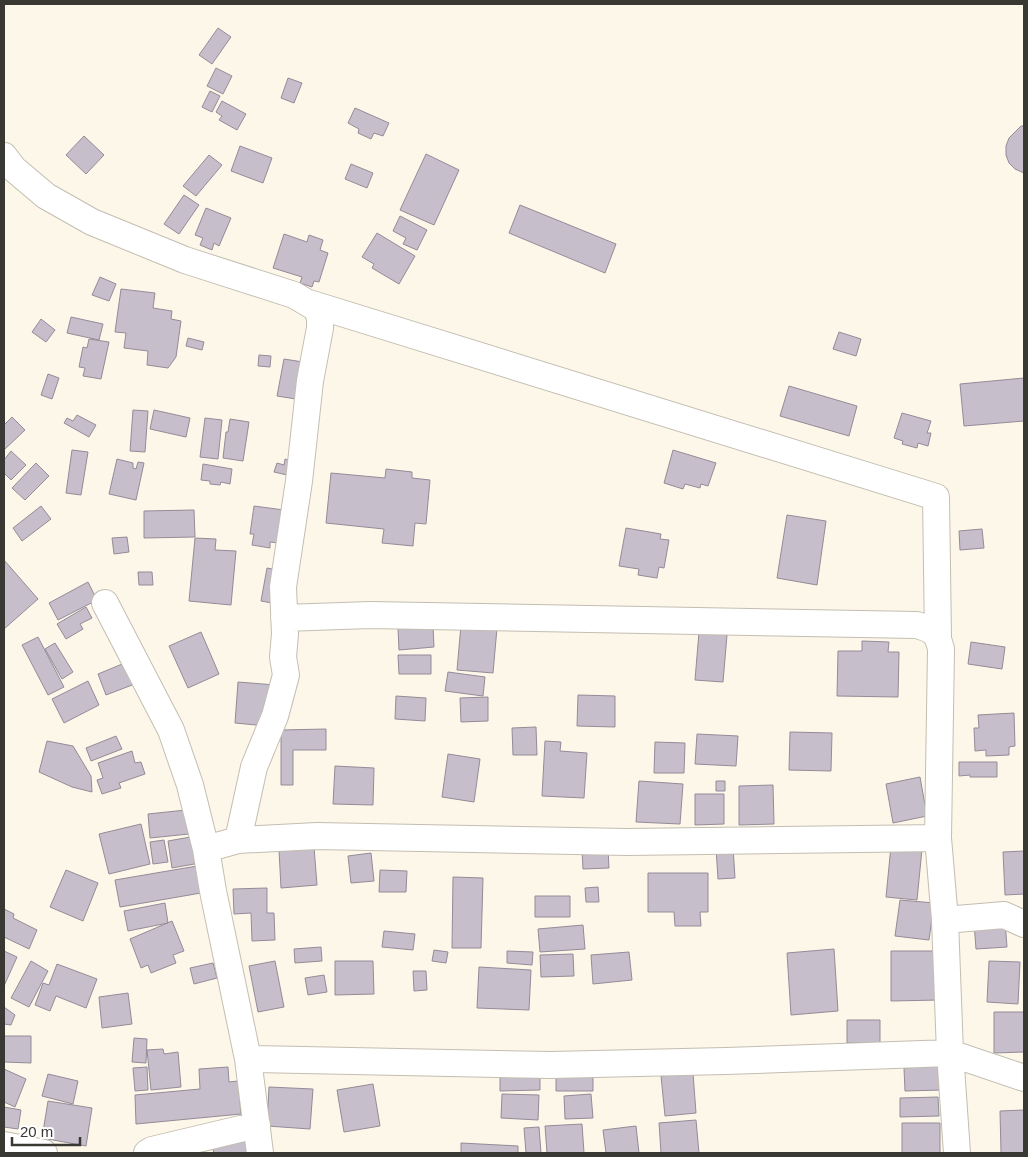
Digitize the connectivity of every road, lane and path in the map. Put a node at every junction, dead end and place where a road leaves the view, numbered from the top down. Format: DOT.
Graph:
graph roads {
  1 [pos="4,156"];
  2 [pos="309,303"];
  3 [pos="104,603"];
  4 [pos="284,618"];
  5 [pos="938,637"];
  6 [pos="938,838"];
  7 [pos="238,840"];
  8 [pos="206,849"];
  9 [pos="946,920"];
  10 [pos="1024,924"];
  11 [pos="950,1053"];
  12 [pos="248,1059"];
  13 [pos="1024,1078"];
  14 [pos="256,1125"];
  15 [pos="4,1146"];
  16 [pos="44,1153"];
  17 [pos="147,1153"];
  18 [pos="260,1153"];
  19 [pos="957,1153"];
  1 -- 2 [label="street"];
  2 -- 4 [label="street"];
  2 -- 5 [label="street"];
  3 -- 8 [label="street"];
  4 -- 5 [label="street"];
  4 -- 7 [label="street"];
  5 -- 6 [label="street"];
  6 -- 7 [label="street"];
  6 -- 9 [label="street"];
  7 -- 8 [label="street"];
  8 -- 12 [label="street"];
  9 -- 10 [label="street"];
  9 -- 11 [label="street"];
  11 -- 12 [label="street"];
  11 -- 13 [label="street"];
  11 -- 19 [label="street"];
  12 -- 14 [label="street"];
  14 -- 17 [label="street"];
  14 -- 18 [label="street"];
  15 -- 16 [label="street"];
}
